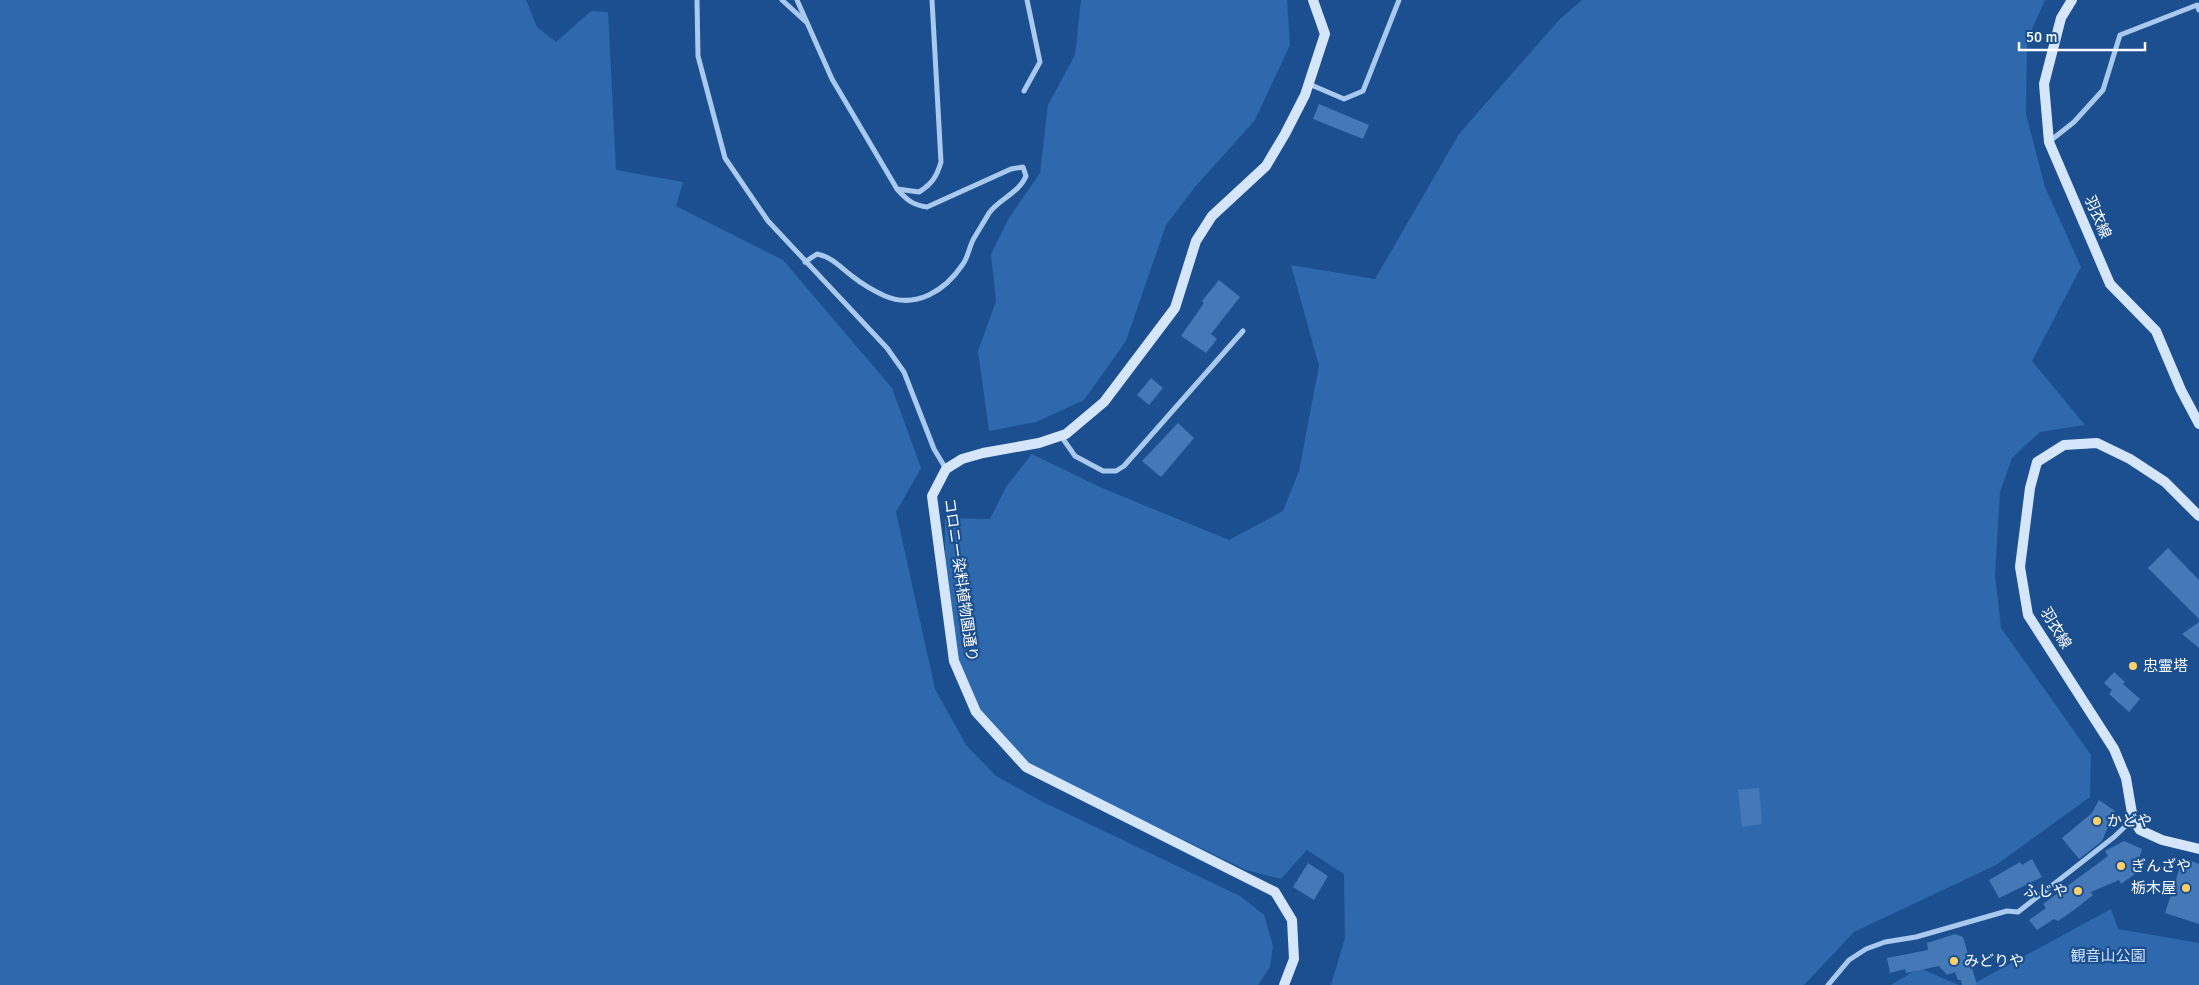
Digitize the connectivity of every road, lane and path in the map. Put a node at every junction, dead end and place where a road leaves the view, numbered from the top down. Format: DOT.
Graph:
graph roads {
  1 [pos="697,0"];
  2 [pos="782,0"];
  3 [pos="797,0"];
  4 [pos="932,0"];
  5 [pos="1027,0"];
  6 [pos="1313,0"];
  7 [pos="1399,0"];
  8 [pos="2072,0"];
  9 [pos="2199,10"];
  10 [pos="808,24"];
  11 [pos="1308,84"];
  12 [pos="1024,91"];
  13 [pos="2049,142"];
  14 [pos="897,189"];
  15 [pos="805,262"];
  16 [pos="1243,331"];
  17 [pos="2199,424"];
  18 [pos="1061,436"];
  19 [pos="946,469"];
  20 [pos="2199,516"];
  21 [pos="2133,819"];
  22 [pos="2199,849"];
  23 [pos="1284,985"];
  24 [pos="1828,985"];
  1 -- 15 [label="street"];
  2 -- 10 [label="street"];
  3 -- 10 [label="street"];
  4 -- 14 [label="street"];
  5 -- 12 [label="street"];
  6 -- 11 [label="street"];
  7 -- 11 [label="street"];
  8 -- 13 [label="street, 羽衣線"];
  9 -- 13 [label="street"];
  10 -- 14 [label="street"];
  11 -- 18 [label="street"];
  13 -- 17 [label="street, 羽衣線"];
  14 -- 15 [label="street"];
  15 -- 19 [label="street"];
  16 -- 18 [label="street"];
  18 -- 19 [label="street"];
  19 -- 23 [label="street, コロニー染料植物園通り"];
  20 -- 21 [label="street, 羽衣線"];
  21 -- 22 [label="street"];
  21 -- 24 [label="street"];
}
